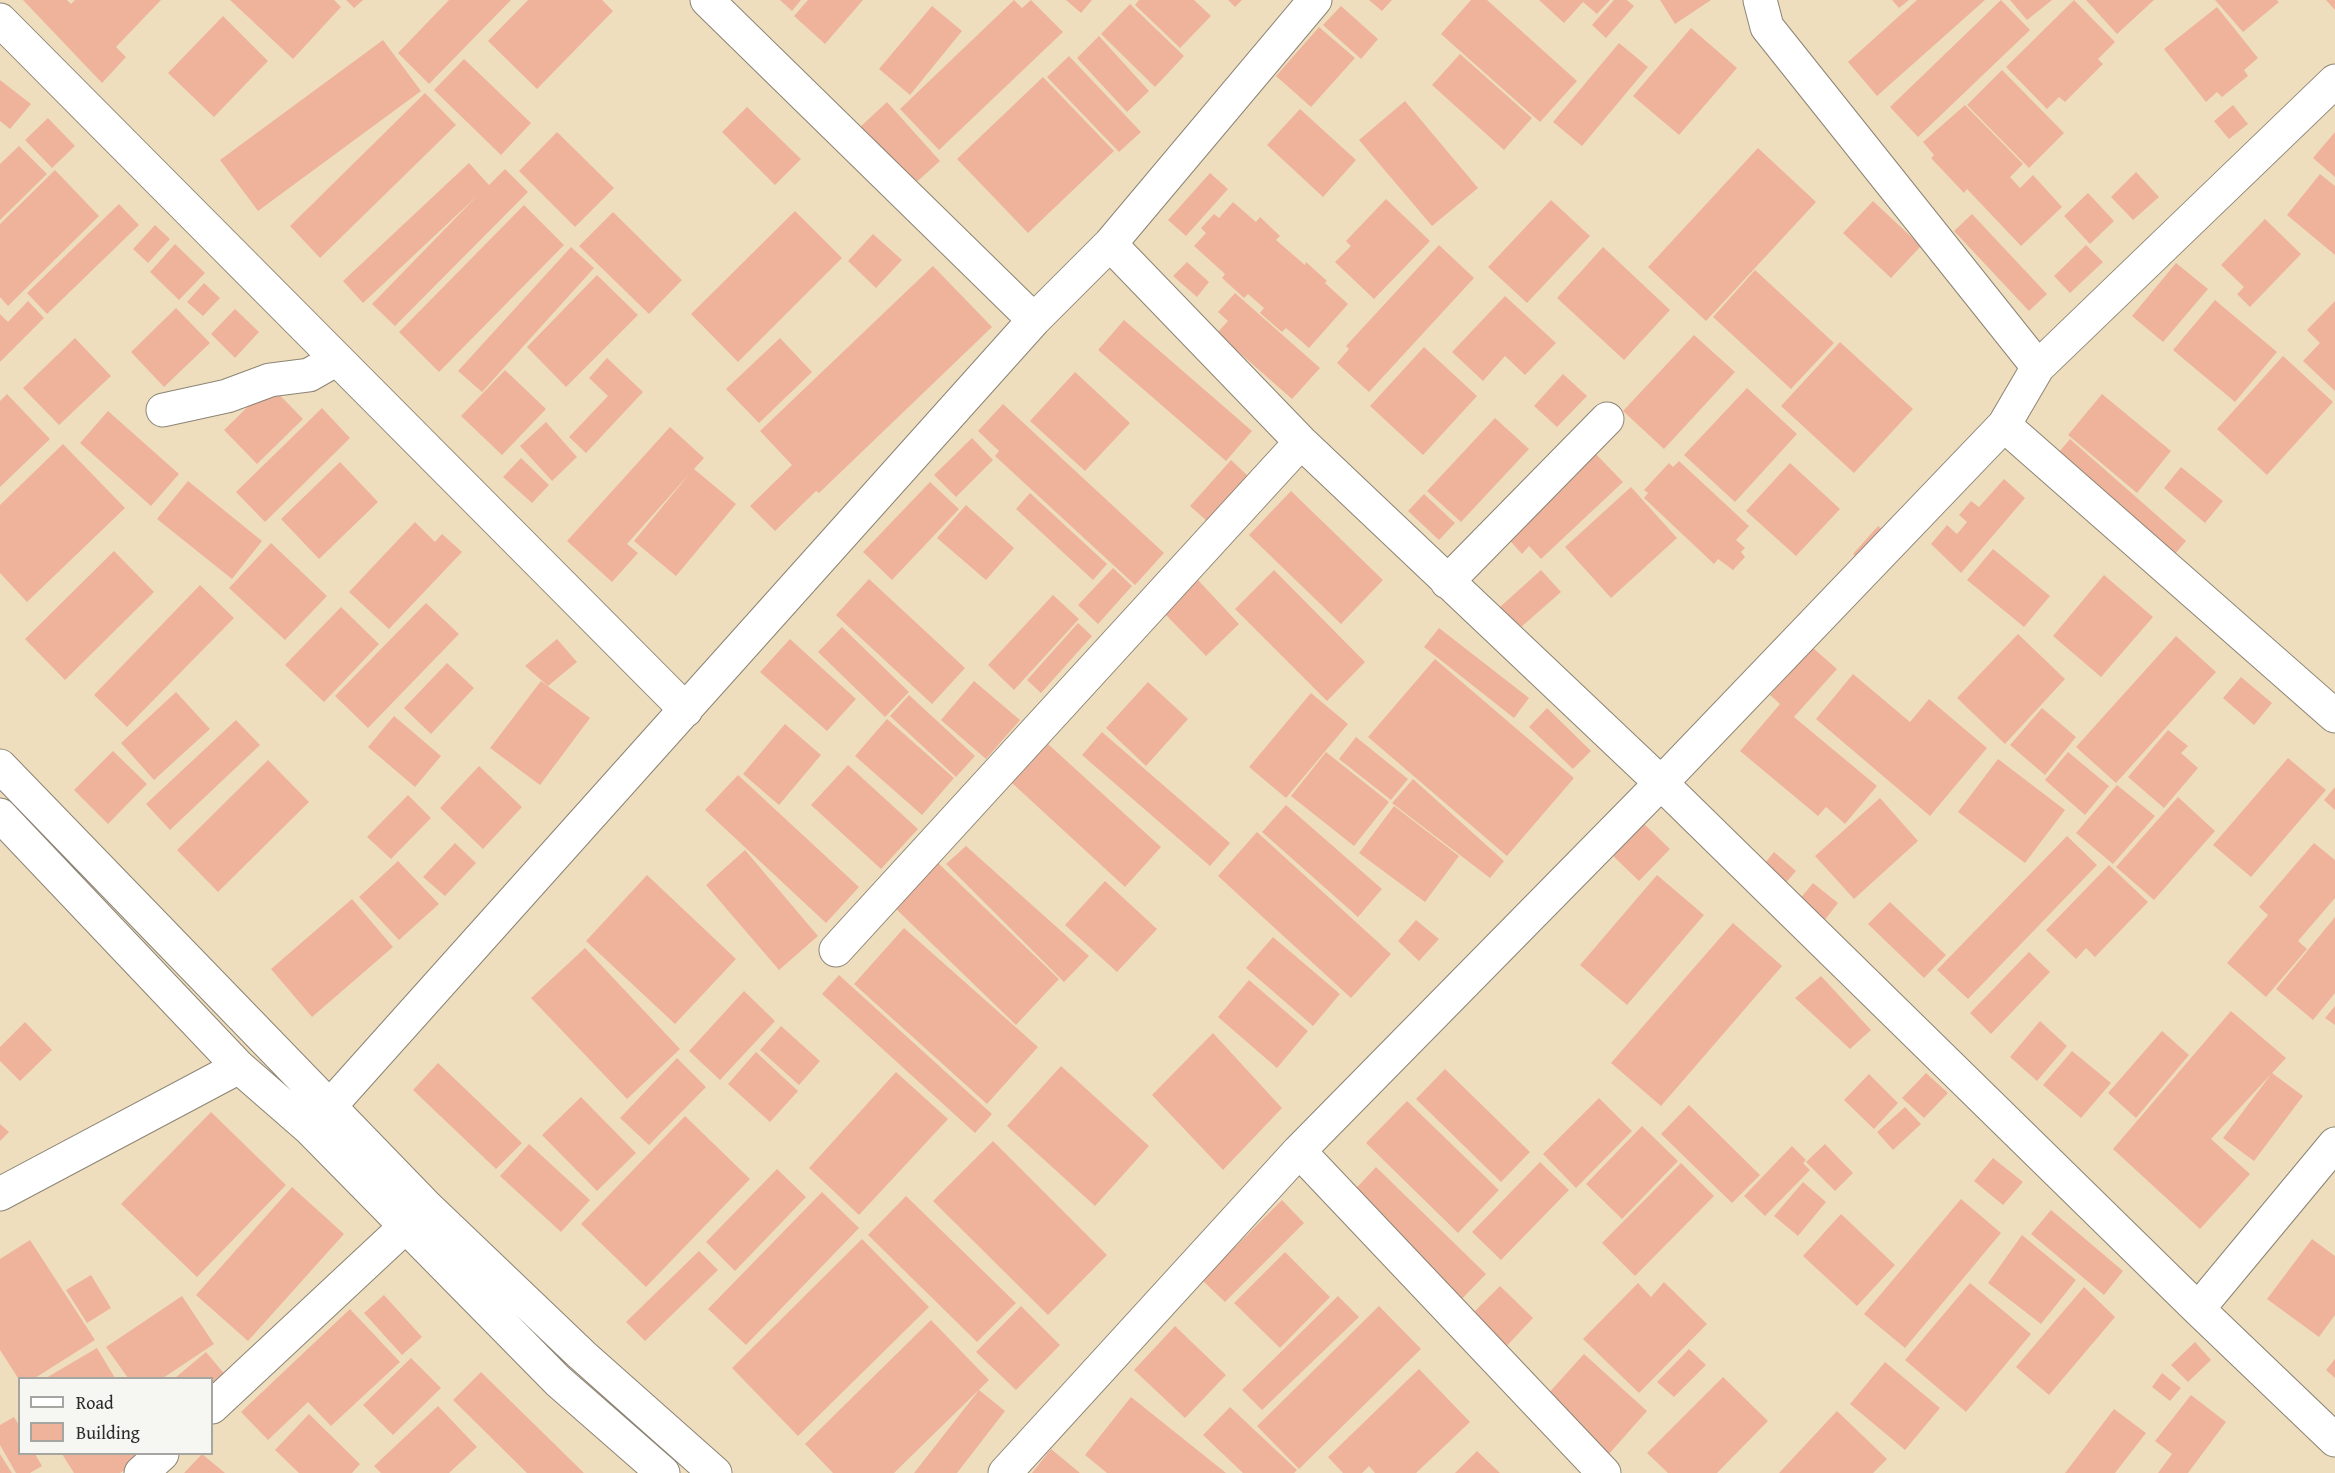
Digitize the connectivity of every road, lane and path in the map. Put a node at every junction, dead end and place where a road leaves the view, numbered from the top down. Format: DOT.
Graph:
graph roads {
  1 [pos="706,0"];
  2 [pos="1314,0"];
  3 [pos="1760,0"];
  4 [pos="0,20"];
  5 [pos="2335,81"];
  6 [pos="1110,244"];
  7 [pos="1034,320"];
  8 [pos="337,359"];
  9 [pos="2038,367"];
  10 [pos="163,410"];
  11 [pos="1607,419"];
  12 [pos="2004,425"];
  13 [pos="1301,442"];
  14 [pos="1447,582"];
  15 [pos="686,710"];
  16 [pos="2335,716"];
  17 [pos="0,766"];
  18 [pos="1661,783"];
  19 [pos="0,815"];
  20 [pos="836,950"];
  21 [pos="239,1066"];
  22 [pos="330,1106"];
  23 [pos="2335,1144"];
  24 [pos="1299,1151"];
  25 [pos="0,1194"];
  26 [pos="406,1226"];
  27 [pos="2198,1309"];
  28 [pos="213,1406"];
  29 [pos="2335,1440"];
  30 [pos="161,1455"];
  31 [pos="141,1473"];
  32 [pos="663,1473"];
  33 [pos="716,1473"];
  34 [pos="1005,1473"];
  35 [pos="1604,1473"];
  1 -- 7 [label="street"];
  2 -- 6 [label="street"];
  3 -- 9 [label="street"];
  4 -- 8 [label="street"];
  5 -- 9 [label="street"];
  6 -- 7 [label="street"];
  6 -- 13 [label="street"];
  7 -- 15 [label="street"];
  8 -- 10 [label="street"];
  8 -- 15 [label="street"];
  9 -- 12 [label="street"];
  11 -- 14 [label="street"];
  12 -- 16 [label="street"];
  12 -- 18 [label="street"];
  13 -- 14 [label="street"];
  13 -- 20 [label="street"];
  14 -- 18 [label="street"];
  15 -- 22 [label="street"];
  17 -- 22 [label="street"];
  18 -- 24 [label="street"];
  18 -- 27 [label="street"];
  19 -- 21 [label="street"];
  21 -- 25 [label="street"];
  21 -- 26 [label="street"];
  22 -- 33 [label="street"];
  23 -- 27 [label="street"];
  24 -- 34 [label="street"];
  24 -- 35 [label="street"];
  26 -- 28 [label="street"];
  26 -- 32 [label="street"];
  27 -- 29 [label="street"];
  30 -- 31 [label="street"];
}
